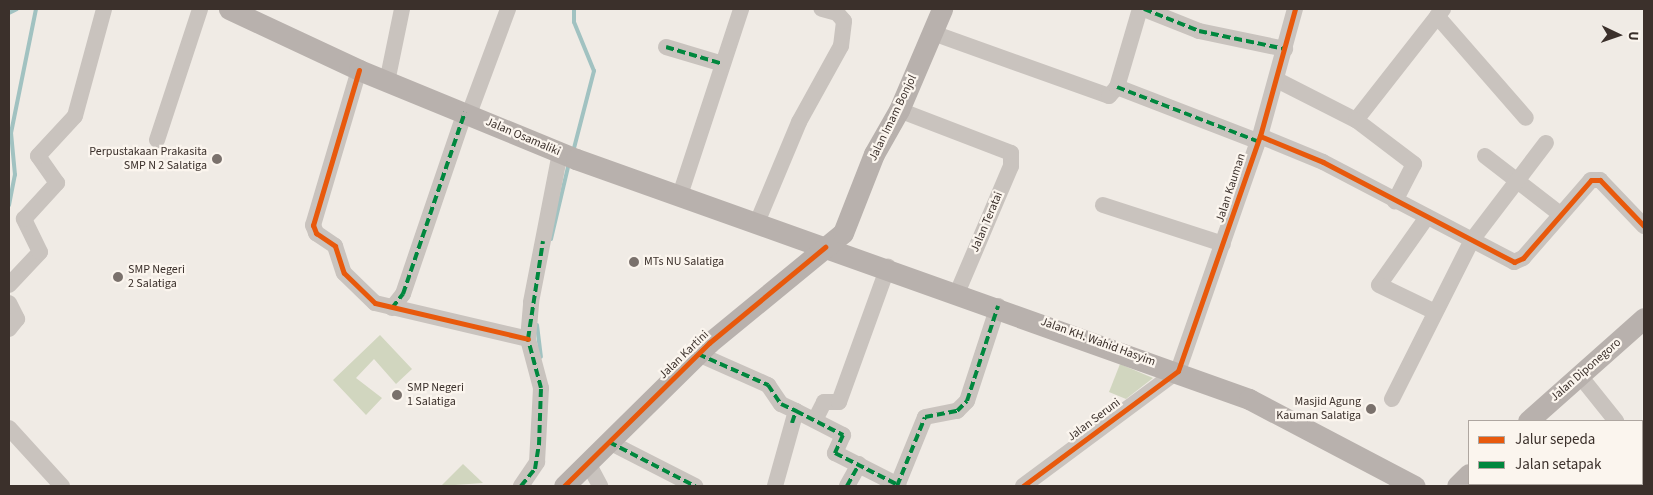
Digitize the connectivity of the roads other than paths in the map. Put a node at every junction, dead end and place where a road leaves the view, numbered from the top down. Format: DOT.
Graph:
graph roads {
  1 [pos="104,9"];
  2 [pos="200,9"];
  3 [pos="228,9"];
  4 [pos="402,9"];
  5 [pos="508,9"];
  6 [pos="741,9"];
  7 [pos="822,9"];
  8 [pos="942,9"];
  9 [pos="1140,9"];
  10 [pos="1144,9"];
  11 [pos="1295,9"];
  12 [pos="1440,12"];
  13 [pos="933,32"];
  14 [pos="666,47"];
  15 [pos="1285,49"];
  16 [pos="723,64"];
  17 [pos="359,70"];
  18 [pos="1277,80"];
  19 [pos="387,82"];
  20 [pos="1117,88"];
  21 [pos="898,110"];
  22 [pos="467,113"];
  23 [pos="1526,118"];
  24 [pos="1356,120"];
  25 [pos="1258,138"];
  26 [pos="157,140"];
  27 [pos="1546,143"];
  28 [pos="567,155"];
  29 [pos="1485,156"];
  30 [pos="1517,182"];
  31 [pos="679,198"];
  32 [pos="1396,201"];
  33 [pos="1103,205"];
  34 [pos="1560,214"];
  35 [pos="1427,217"];
  36 [pos="756,225"];
  37 [pos="1644,226"];
  38 [pos="1472,240"];
  39 [pos="1223,244"];
  40 [pos="825,247"];
  41 [pos="888,267"];
  42 [pos="9,285"];
  43 [pos="958,291"];
  44 [pos="9,303"];
  45 [pos="998,306"];
  46 [pos="392,308"];
  47 [pos="1433,311"];
  48 [pos="1644,318"];
  49 [pos="9,330"];
  50 [pos="528,339"];
  51 [pos="698,354"];
  52 [pos="1178,371"];
  53 [pos="1580,376"];
  54 [pos="1392,399"];
  55 [pos="796,411"];
  56 [pos="815,420"];
  57 [pos="1529,420"];
  58 [pos="1615,420"];
  59 [pos="9,428"];
  60 [pos="609,442"];
  61 [pos="588,463"];
  62 [pos="859,464"];
  63 [pos="1468,475"];
  64 [pos="62,486"];
  65 [pos="521,486"];
  66 [pos="564,486"];
  67 [pos="600,486"];
  68 [pos="695,486"];
  69 [pos="775,486"];
  70 [pos="847,486"];
  71 [pos="897,486"];
  72 [pos="1023,486"];
  73 [pos="1415,486"];
  74 [pos="1457,486"];
  1 -- 42 [label="street"];
  2 -- 26 [label="street"];
  3 -- 17 [label="main road, Jalan Osamaliki"];
  4 -- 19 [label="street"];
  5 -- 22 [label="street"];
  6 -- 16 [label="street"];
  7 -- 36 [label="street"];
  8 -- 13 [label="main road, Jalan Imam Bonjol"];
  9 -- 20 [label="street"];
  10 -- 15 [label="street"];
  11 -- 15 [label="street, Jalan Kauman"];
  12 -- 23 [label="street"];
  12 -- 24 [label="street"];
  13 -- 20 [label="street"];
  13 -- 21 [label="main road, Jalan Imam Bonjol"];
  14 -- 16 [label="street"];
  15 -- 18 [label="street, Jalan Kauman"];
  16 -- 31 [label="street"];
  17 -- 19 [label="main road, Jalan Osamaliki"];
  17 -- 46 [label="street"];
  18 -- 24 [label="street"];
  18 -- 25 [label="street, Jalan Kauman"];
  19 -- 22 [label="main road, Jalan Osamaliki"];
  20 -- 25 [label="street"];
  21 -- 40 [label="main road, Jalan Imam Bonjol"];
  21 -- 43 [label="street, Jalan Teratai"];
  22 -- 28 [label="main road, Jalan Osamaliki"];
  22 -- 46 [label="street"];
  24 -- 32 [label="street"];
  25 -- 32 [label="street"];
  25 -- 39 [label="street, Jalan Kauman"];
  27 -- 30 [label="street"];
  28 -- 31 [label="main road, Jalan Osamaliki"];
  28 -- 50 [label="street"];
  29 -- 30 [label="street"];
  30 -- 34 [label="street"];
  30 -- 38 [label="street"];
  31 -- 36 [label="main road, Jalan Osamaliki"];
  32 -- 35 [label="street"];
  33 -- 39 [label="street"];
  34 -- 37 [label="street"];
  34 -- 38 [label="street"];
  35 -- 38 [label="street"];
  35 -- 47 [label="street"];
  36 -- 40 [label="main road, Jalan Osamaliki"];
  38 -- 47 [label="street"];
  39 -- 52 [label="street, Jalan Kauman"];
  40 -- 41 [label="main road, Jalan KH. Wahid Hasyim"];
  40 -- 51 [label="main road, Jalan Kartini"];
  41 -- 43 [label="main road, Jalan KH. Wahid Hasyim"];
  41 -- 56 [label="street"];
  43 -- 45 [label="main road, Jalan KH. Wahid Hasyim"];
  44 -- 49 [label="street"];
  45 -- 52 [label="main road, Jalan KH. Wahid Hasyim"];
  45 -- 71 [label="street"];
  46 -- 50 [label="street"];
  47 -- 54 [label="street"];
  48 -- 53 [label="main road, Jalan Diponegoro"];
  50 -- 65 [label="street"];
  51 -- 55 [label="street"];
  51 -- 60 [label="main road, Jalan Kartini"];
  52 -- 72 [label="street, Jalan Seruni"];
  52 -- 73 [label="main road, Jalan KH. Wahid Hasyim"];
  53 -- 57 [label="main road, Jalan Diponegoro"];
  53 -- 58 [label="street"];
  55 -- 56 [label="street"];
  55 -- 69 [label="street"];
  56 -- 62 [label="street"];
  59 -- 64 [label="street"];
  60 -- 61 [label="main road, Jalan Kartini"];
  60 -- 68 [label="street"];
  61 -- 66 [label="main road, Jalan Kartini"];
  61 -- 67 [label="street"];
  62 -- 70 [label="street"];
  62 -- 71 [label="street"];
  63 -- 74 [label="main road"];
}
